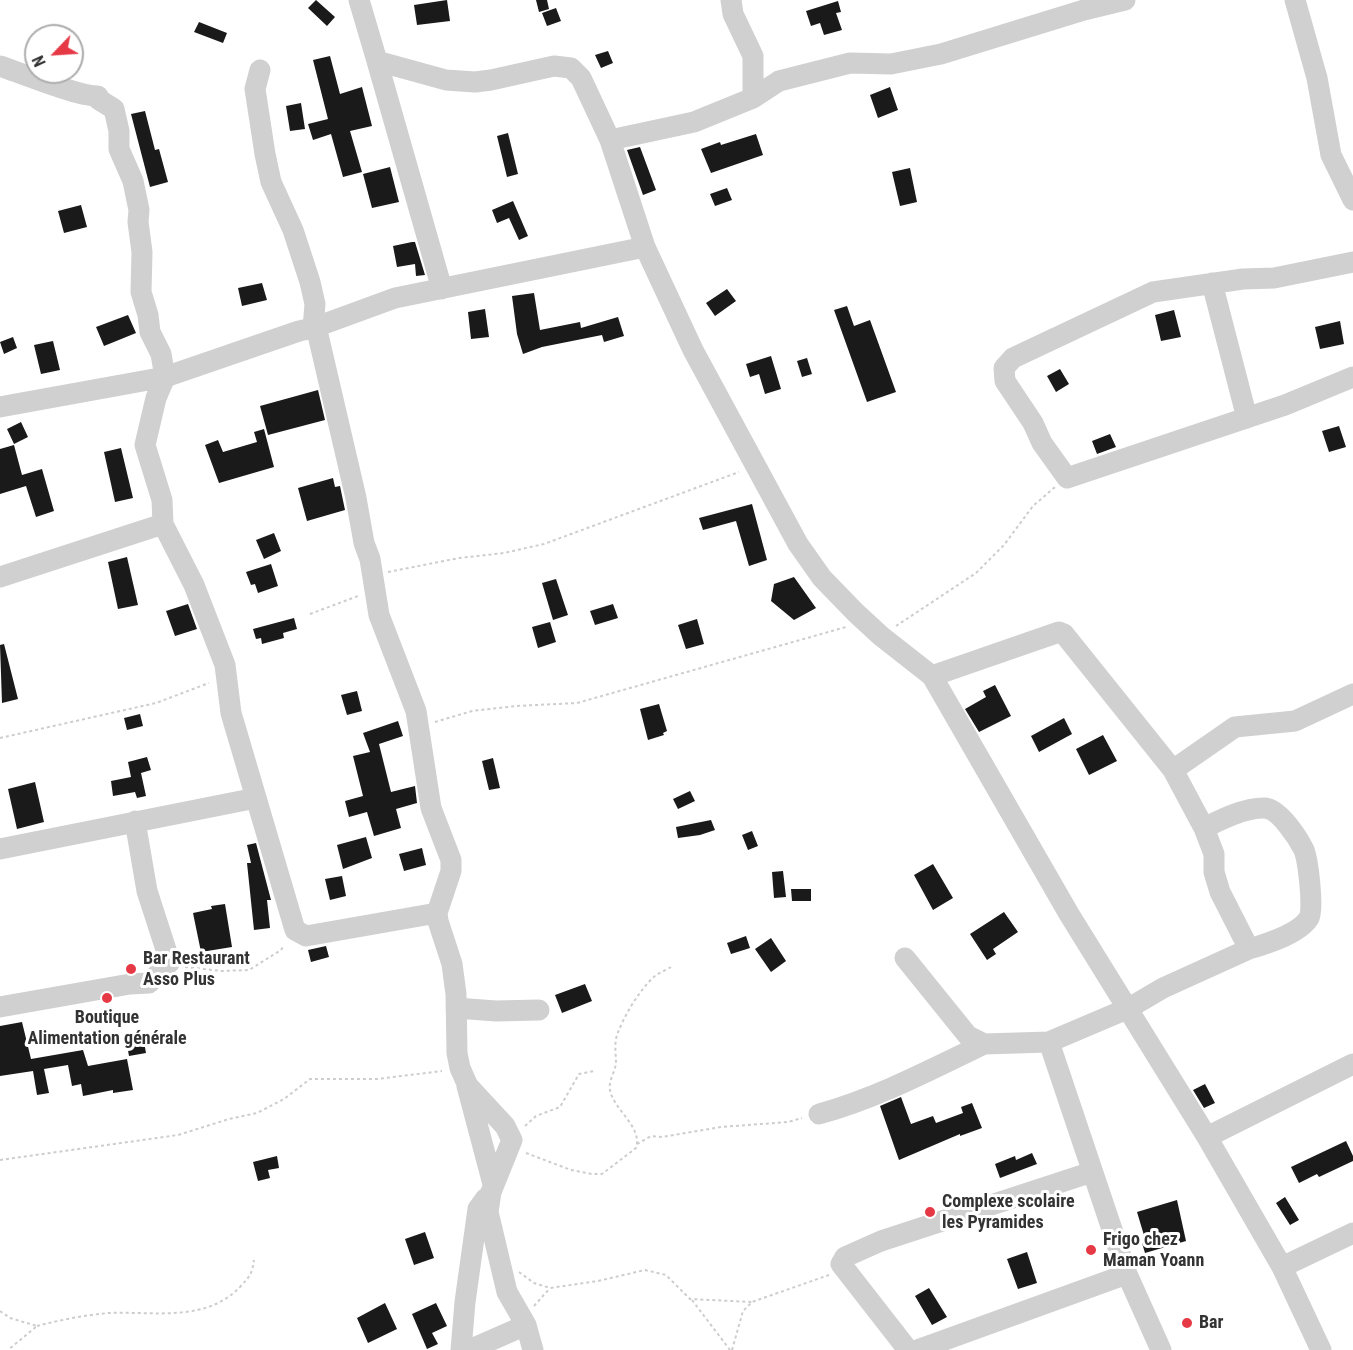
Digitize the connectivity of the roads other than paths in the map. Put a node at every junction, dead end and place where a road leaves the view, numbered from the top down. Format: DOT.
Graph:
graph roads {
  1 [pos="359,0"];
  2 [pos="732,0"];
  3 [pos="1125,0"];
  4 [pos="1295,0"];
  5 [pos="377,61"];
  6 [pos="0,66"];
  7 [pos="260,70"];
  8 [pos="753,98"];
  9 [pos="610,140"];
  10 [pos="1353,200"];
  11 [pos="645,247"];
  12 [pos="1353,262"];
  13 [pos="1212,283"];
  14 [pos="442,289"];
  15 [pos="313,328"];
  16 [pos="165,376"];
  17 [pos="1353,377"];
  18 [pos="0,407"];
  19 [pos="1247,418"];
  20 [pos="163,524"];
  21 [pos="0,577"];
  22 [pos="932,676"];
  23 [pos="1353,694"];
  24 [pos="1173,770"];
  25 [pos="256,798"];
  26 [pos="135,821"];
  27 [pos="1204,828"];
  28 [pos="0,849"];
  29 [pos="437,913"];
  30 [pos="1249,949"];
  31 [pos="905,958"];
  32 [pos="0,1007"];
  33 [pos="456,1008"];
  34 [pos="1129,1008"];
  35 [pos="539,1010"];
  36 [pos="1049,1042"];
  37 [pos="984,1044"];
  38 [pos="1353,1064"];
  39 [pos="462,1072"];
  40 [pos="819,1114"];
  41 [pos="1207,1137"];
  42 [pos="1092,1172"];
  43 [pos="492,1188"];
  44 [pos="1353,1233"];
  45 [pos="1282,1267"];
  46 [pos="1127,1275"];
  47 [pos="526,1325"];
  48 [pos="461,1350"];
  49 [pos="469,1350"];
  50 [pos="533,1350"];
  51 [pos="908,1350"];
  52 [pos="917,1350"];
  53 [pos="1161,1350"];
  54 [pos="1321,1350"];
  1 -- 5 [label="street"];
  2 -- 8 [label="street"];
  3 -- 8 [label="street"];
  4 -- 10 [label="street"];
  5 -- 9 [label="street"];
  5 -- 14 [label="street"];
  6 -- 16 [label="street"];
  7 -- 15 [label="street"];
  8 -- 9 [label="street"];
  9 -- 11 [label="street"];
  11 -- 14 [label="street"];
  11 -- 22 [label="street"];
  12 -- 13 [label="street"];
  13 -- 19 [label="street"];
  13 -- 19 [label="street"];
  14 -- 15 [label="street"];
  15 -- 16 [label="street"];
  15 -- 29 [label="street"];
  16 -- 18 [label="street"];
  16 -- 20 [label="street"];
  17 -- 19 [label="street"];
  20 -- 21 [label="street"];
  20 -- 25 [label="street"];
  22 -- 24 [label="street"];
  22 -- 34 [label="street"];
  23 -- 24 [label="street"];
  24 -- 27 [label="street"];
  25 -- 26 [label="street"];
  25 -- 29 [label="street"];
  26 -- 28 [label="street"];
  26 -- 32 [label="street"];
  27 -- 30 [label="street"];
  27 -- 30 [label="street"];
  29 -- 33 [label="street"];
  30 -- 34 [label="street"];
  31 -- 37 [label="street"];
  33 -- 35 [label="street"];
  33 -- 39 [label="street"];
  34 -- 36 [label="street"];
  34 -- 41 [label="street"];
  36 -- 37 [label="street"];
  36 -- 42 [label="street"];
  37 -- 40 [label="street"];
  38 -- 41 [label="street"];
  39 -- 43 [label="street"];
  39 -- 43 [label="street"];
  41 -- 45 [label="street"];
  42 -- 46 [label="street"];
  42 -- 51 [label="street"];
  43 -- 47 [label="street"];
  43 -- 48 [label="street"];
  44 -- 45 [label="street"];
  45 -- 54 [label="street"];
  46 -- 52 [label="street"];
  46 -- 53 [label="street"];
  47 -- 49 [label="street"];
  47 -- 50 [label="street"];
}
